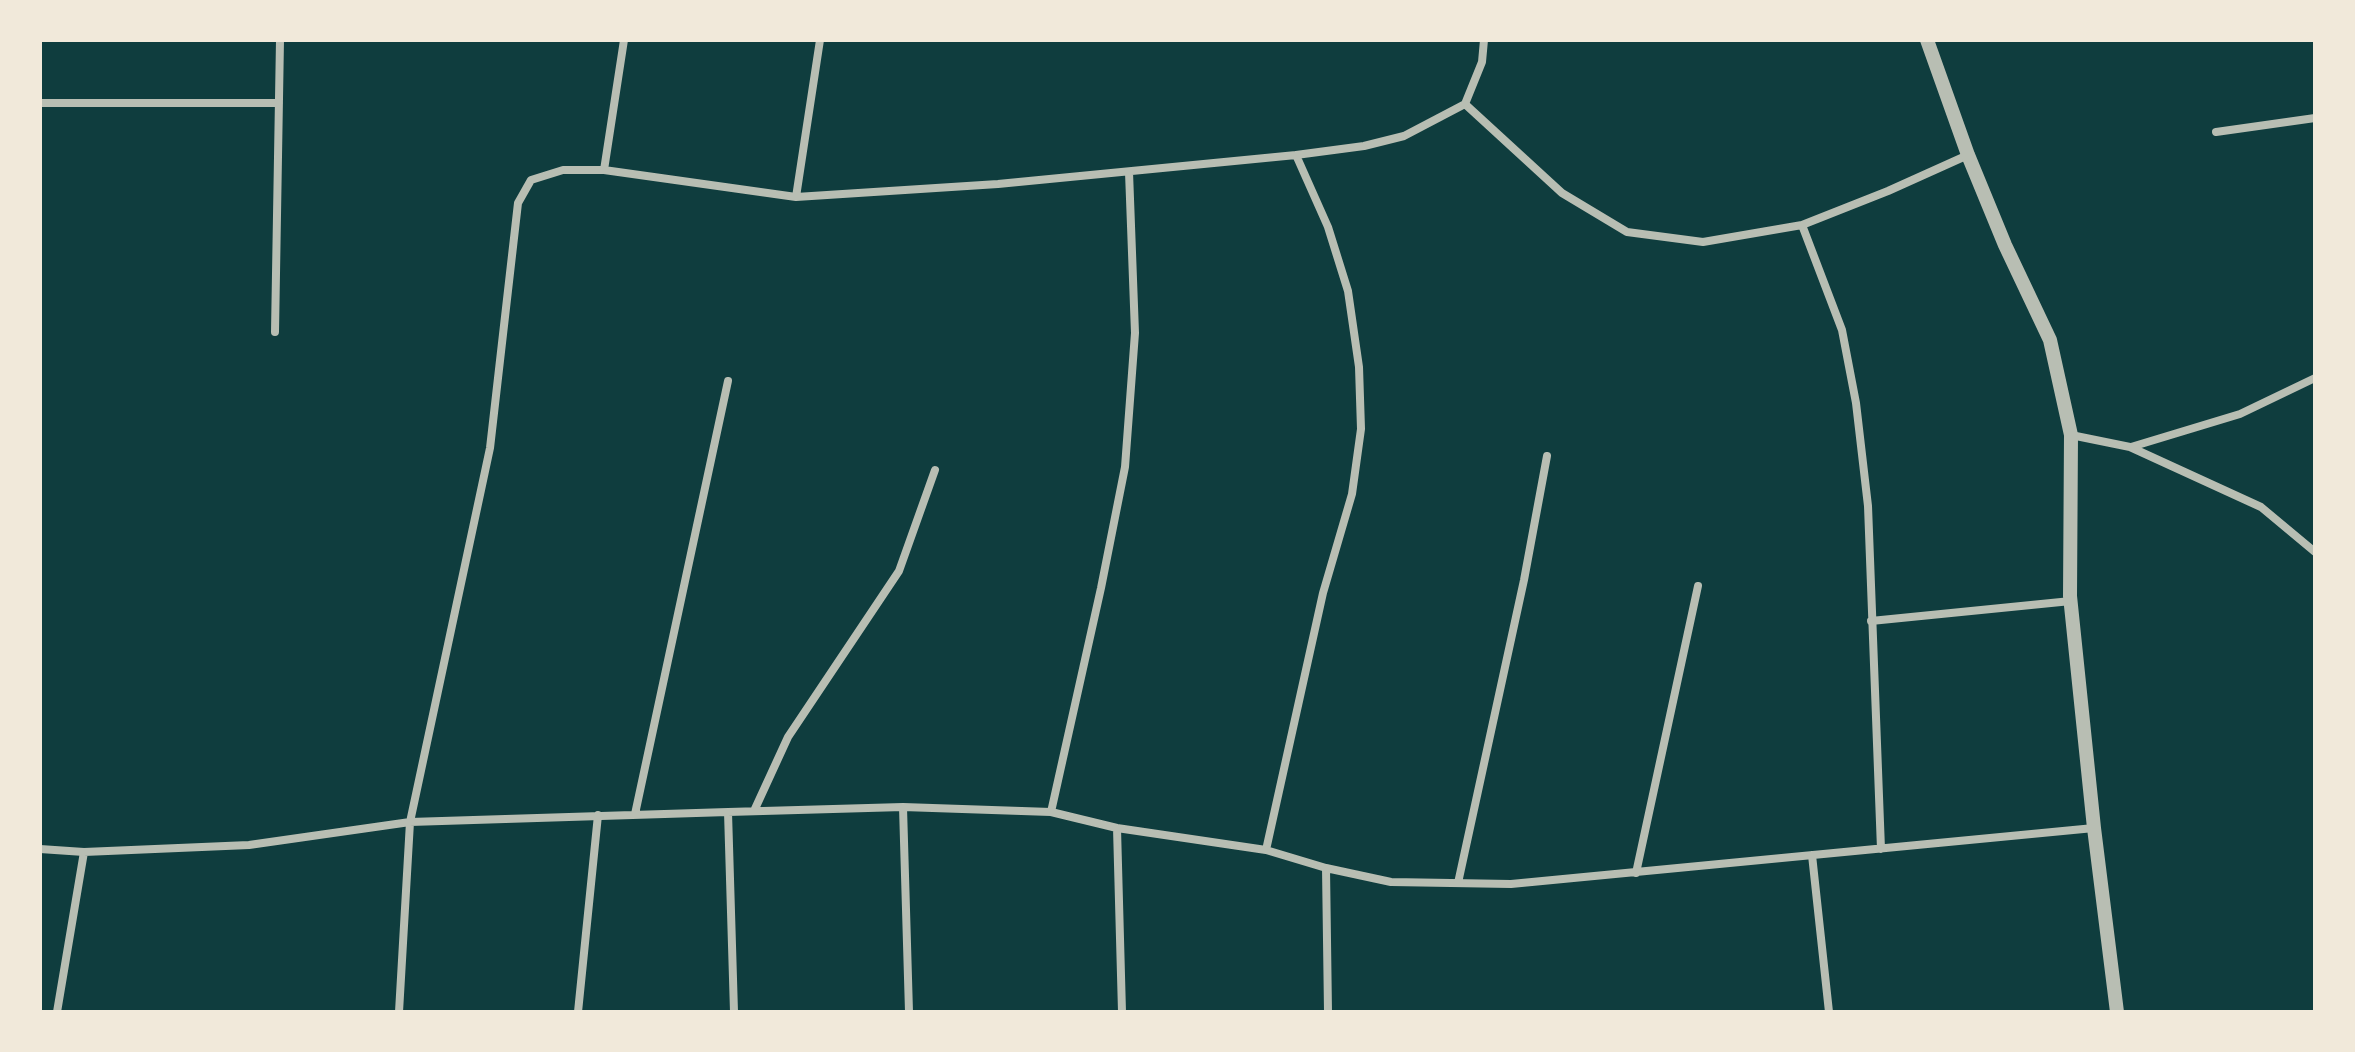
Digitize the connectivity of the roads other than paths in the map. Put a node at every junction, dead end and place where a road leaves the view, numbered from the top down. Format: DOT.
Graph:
graph roads {
  1 [pos="280,40"];
  2 [pos="624,40"];
  3 [pos="820,40"];
  4 [pos="1484,40"];
  5 [pos="1927,40"];
  6 [pos="40,103"];
  7 [pos="279,103"];
  8 [pos="1465,104"];
  9 [pos="2315,118"];
  10 [pos="2216,132"];
  11 [pos="1296,155"];
  12 [pos="1968,155"];
  13 [pos="604,170"];
  14 [pos="1129,172"];
  15 [pos="796,197"];
  16 [pos="1802,225"];
  17 [pos="275,332"];
  18 [pos="2315,378"];
  19 [pos="728,381"];
  20 [pos="2071,435"];
  21 [pos="2130,447"];
  22 [pos="1547,456"];
  23 [pos="935,470"];
  24 [pos="2315,552"];
  25 [pos="1698,586"];
  26 [pos="2071,601"];
  27 [pos="1871,621"];
  28 [pos="903,807"];
  29 [pos="754,811"];
  30 [pos="728,812"];
  31 [pos="1051,812"];
  32 [pos="635,814"];
  33 [pos="598,815"];
  34 [pos="410,822"];
  35 [pos="1117,828"];
  36 [pos="2094,828"];
  37 [pos="40,849"];
  38 [pos="1881,849"];
  39 [pos="1266,850"];
  40 [pos="84,852"];
  41 [pos="1812,855"];
  42 [pos="1326,868"];
  43 [pos="1636,873"];
  44 [pos="1458,883"];
  45 [pos="57,1012"];
  46 [pos="399,1012"];
  47 [pos="578,1012"];
  48 [pos="734,1012"];
  49 [pos="909,1012"];
  50 [pos="1122,1012"];
  51 [pos="1328,1012"];
  52 [pos="1829,1012"];
  53 [pos="2117,1012"];
  1 -- 7 [label="street"];
  2 -- 13 [label="street"];
  3 -- 15 [label="street"];
  4 -- 8 [label="street"];
  5 -- 12 [label="street"];
  6 -- 7 [label="street"];
  7 -- 17 [label="street"];
  8 -- 11 [label="street"];
  8 -- 16 [label="street"];
  9 -- 10 [label="street"];
  11 -- 14 [label="street"];
  11 -- 39 [label="street"];
  12 -- 16 [label="street"];
  12 -- 20 [label="street"];
  13 -- 15 [label="street"];
  13 -- 34 [label="street"];
  14 -- 15 [label="street"];
  14 -- 31 [label="street"];
  16 -- 27 [label="street"];
  18 -- 21 [label="street"];
  19 -- 32 [label="street"];
  20 -- 21 [label="street"];
  20 -- 26 [label="street"];
  21 -- 24 [label="street"];
  22 -- 44 [label="street"];
  23 -- 29 [label="street"];
  25 -- 43 [label="street"];
  26 -- 27 [label="street"];
  26 -- 36 [label="street"];
  27 -- 38 [label="street"];
  28 -- 29 [label="street"];
  28 -- 31 [label="street"];
  28 -- 49 [label="street"];
  29 -- 30 [label="street"];
  30 -- 32 [label="street"];
  30 -- 48 [label="street"];
  31 -- 35 [label="street"];
  32 -- 33 [label="street"];
  33 -- 34 [label="street"];
  33 -- 47 [label="street"];
  34 -- 40 [label="street"];
  34 -- 46 [label="street"];
  35 -- 39 [label="street"];
  35 -- 50 [label="street"];
  36 -- 38 [label="street"];
  36 -- 53 [label="street"];
  37 -- 40 [label="street"];
  38 -- 41 [label="street"];
  39 -- 42 [label="street"];
  40 -- 45 [label="street"];
  41 -- 43 [label="street"];
  41 -- 52 [label="street"];
  42 -- 44 [label="street"];
  42 -- 51 [label="street"];
  43 -- 44 [label="street"];
}
